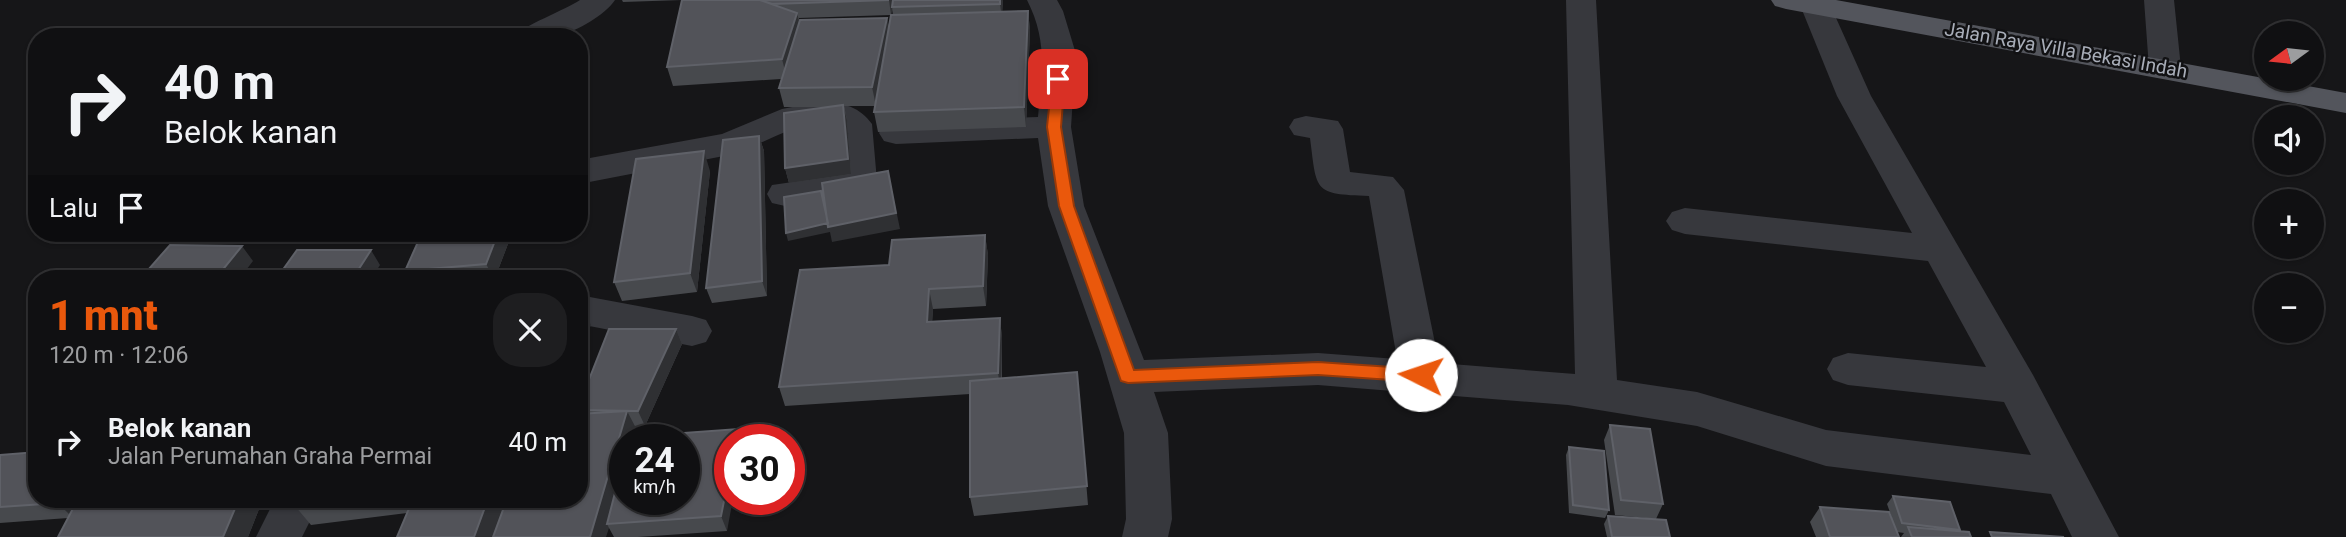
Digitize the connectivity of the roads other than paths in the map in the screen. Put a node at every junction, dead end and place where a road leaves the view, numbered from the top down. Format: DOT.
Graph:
graph roads {
  1 [pos="600,0"];
  2 [pos="1042,0"];
  3 [pos="1581,0"];
  4 [pos="2160,0"];
  5 [pos="1804,1"];
  6 [pos="551,28"];
  7 [pos="2165,68"];
  8 [pos="2346,103"];
  9 [pos="1054,127"];
  10 [pos="1306,127"];
  11 [pos="897,133"];
  12 [pos="588,170"];
  13 [pos="785,194"];
  14 [pos="1685,221"];
  15 [pos="1941,249"];
  16 [pos="588,310"];
  17 [pos="692,331"];
  18 [pos="1848,369"];
  19 [pos="1421,375"];
  20 [pos="1128,377"];
  21 [pos="2018,387"];
  22 [pos="1597,393"];
  23 [pos="2063,477"];
  24 [pos="294,508"];
  25 [pos="279,537"];
  26 [pos="1145,537"];
  27 [pos="2096,537"];
  1 -- 6 [label="street"];
  2 -- 9 [label="street"];
  3 -- 22 [label="street"];
  4 -- 7 [label="street"];
  5 -- 7 [label="main road, Jalan Raya Villa Bekasi Indah"];
  5 -- 15 [label="street"];
  7 -- 8 [label="main road, Jalan Raya Villa Bekasi Indah"];
  9 -- 11 [label="street"];
  9 -- 20 [label="street"];
  10 -- 19 [label="street"];
  12 -- 13 [label="street"];
  14 -- 15 [label="street"];
  15 -- 21 [label="street"];
  16 -- 17 [label="street"];
  18 -- 21 [label="street"];
  19 -- 20 [label="street"];
  19 -- 22 [label="street"];
  20 -- 26 [label="street"];
  21 -- 23 [label="street"];
  22 -- 23 [label="street"];
  23 -- 27 [label="street"];
  24 -- 25 [label="street"];
}
